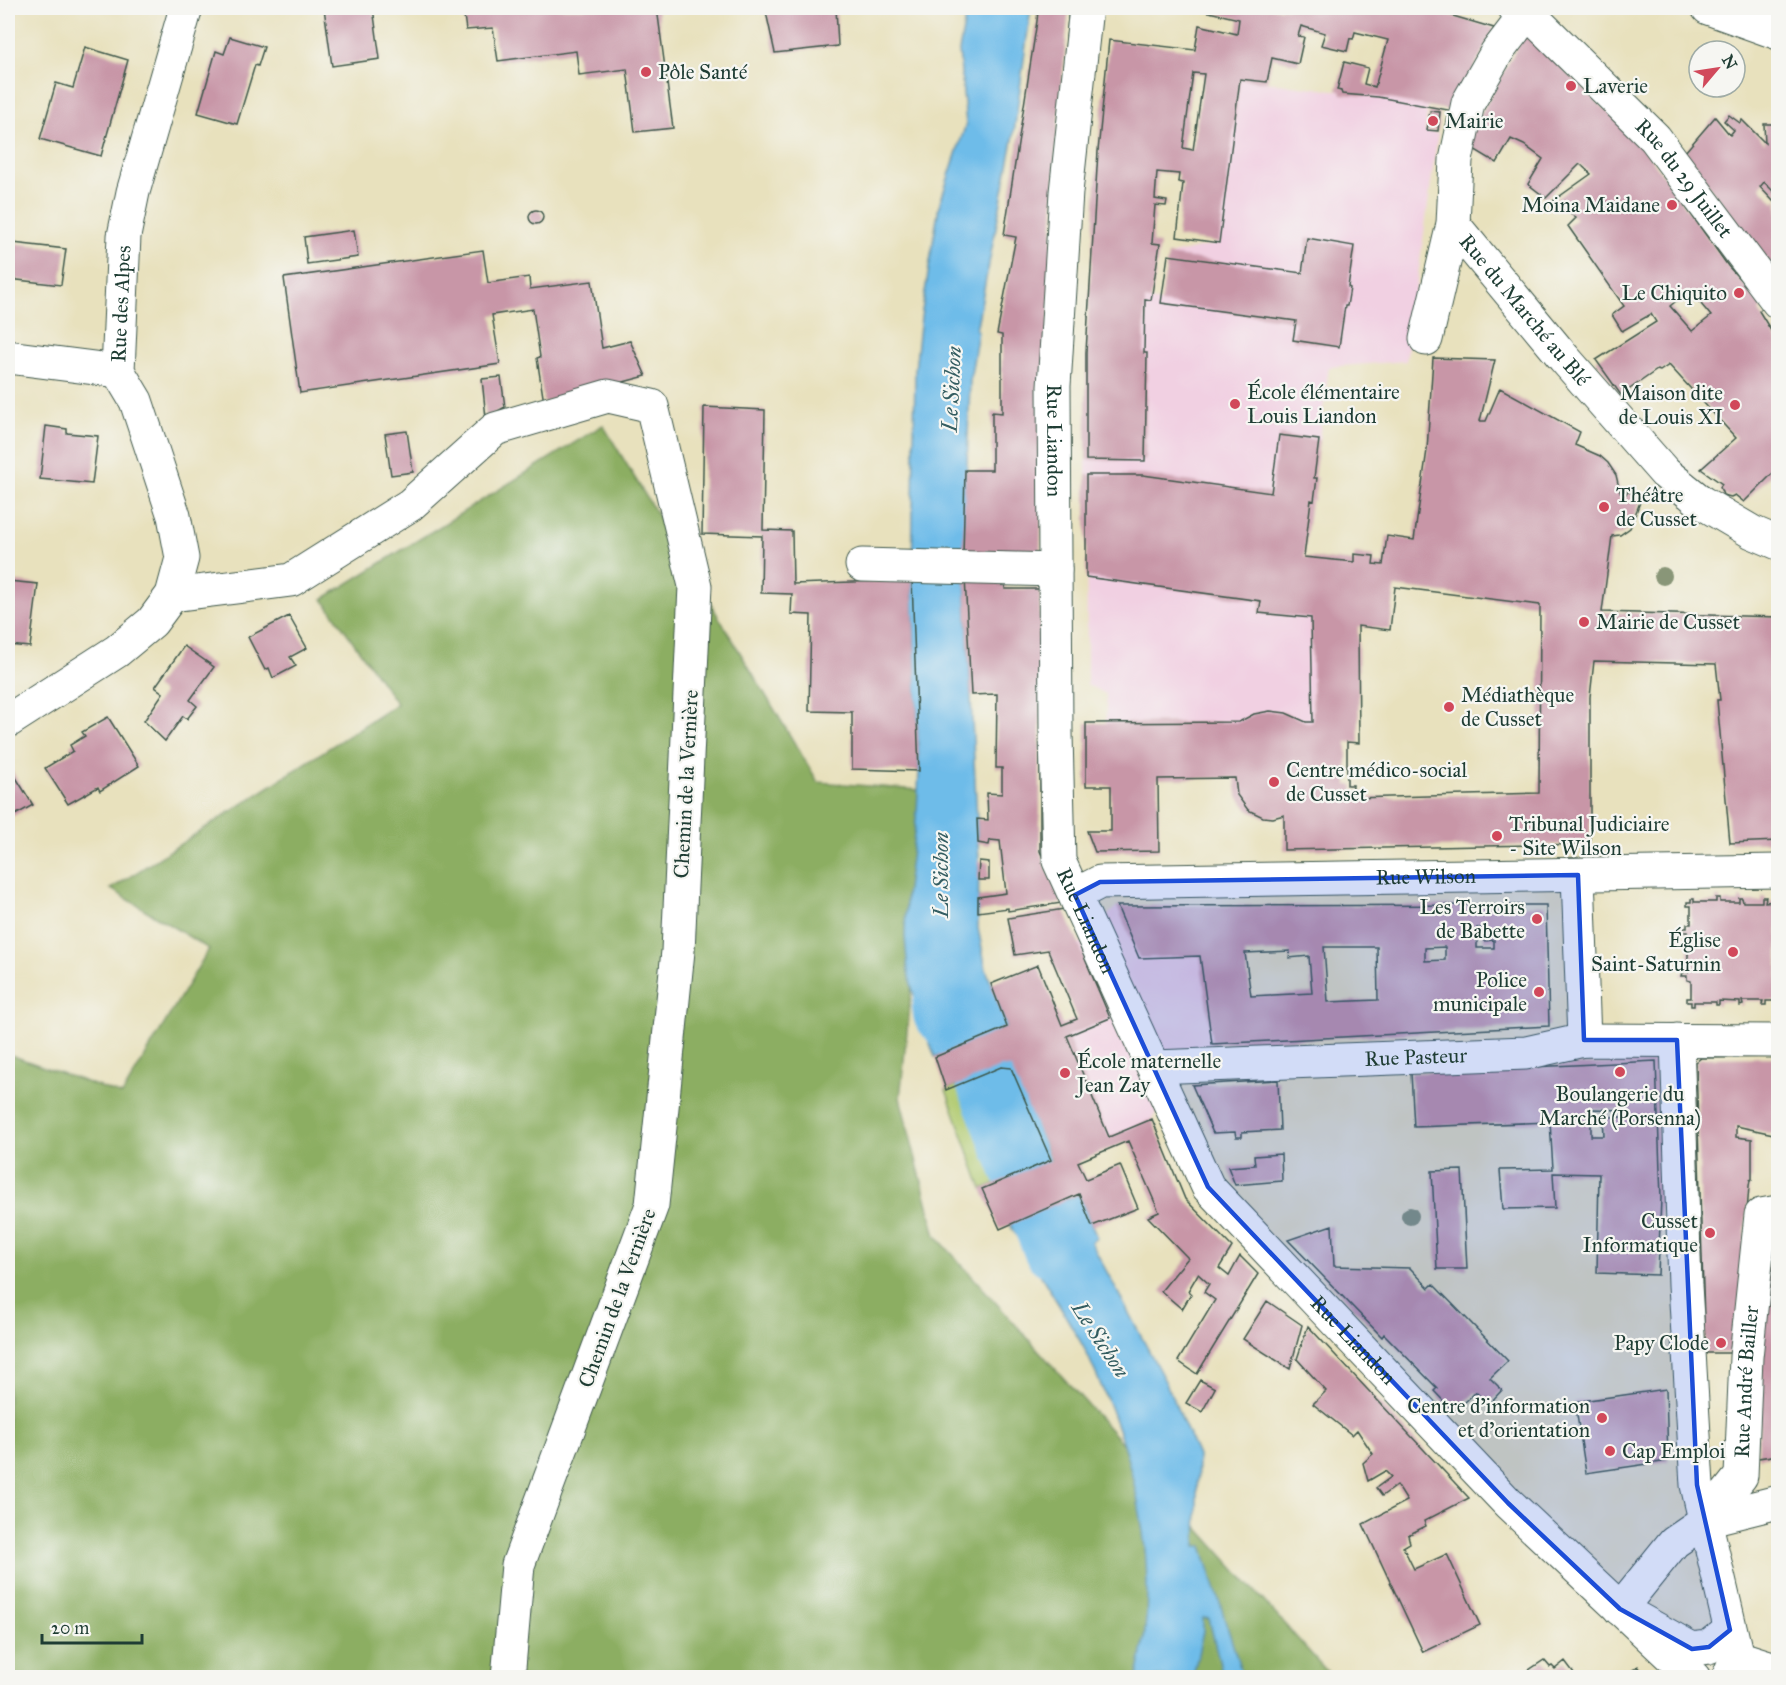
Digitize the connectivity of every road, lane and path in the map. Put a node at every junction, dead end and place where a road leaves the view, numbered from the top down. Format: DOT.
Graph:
graph roads {
  1 [pos="186,8"];
  2 [pos="1086,8"];
  3 [pos="1708,8"];
  4 [pos="1523,9"];
  5 [pos="1779,33"];
  6 [pos="1453,224"];
  7 [pos="1779,302"];
  8 [pos="1426,339"];
  9 [pos="8,357"];
  10 [pos="118,371"];
  11 [pos="1779,543"];
  12 [pos="862,565"];
  13 [pos="1055,570"];
  14 [pos="172,595"];
  15 [pos="8,722"];
  16 [pos="1779,872"];
  17 [pos="1578,875"];
  18 [pos="1075,895"];
  19 [pos="1584,1040"];
  20 [pos="1677,1040"];
  21 [pos="1779,1041"];
  22 [pos="1154,1068"];
  23 [pos="1779,1212"];
  24 [pos="1779,1502"];
  25 [pos="1706,1520"];
  26 [pos="1620,1609"];
  27 [pos="1732,1655"];
  28 [pos="1779,1670"];
  29 [pos="508,1677"];
  30 [pos="1694,1677"];
  1 -- 10 [label="street, Rue des Alpes"];
  2 -- 13 [label="street, Rue Liandon"];
  3 -- 5 [label="street"];
  4 -- 6 [label="street, Rue du Marché au Blé"];
  4 -- 7 [label="street, Rue du 29 Juillet"];
  6 -- 8 [label="street"];
  6 -- 11 [label="street, Rue du Marché au Blé"];
  9 -- 10 [label="street"];
  10 -- 14 [label="street, Rue des Alpes"];
  12 -- 13 [label="street"];
  13 -- 18 [label="street, Rue Liandon"];
  14 -- 15 [label="street"];
  14 -- 29 [label="street, Chemin de la Vernière"];
  16 -- 17 [label="street, Rue Wilson"];
  17 -- 18 [label="street, Rue Wilson"];
  17 -- 19 [label="street"];
  18 -- 22 [label="street, Rue Liandon"];
  19 -- 20 [label="street, Rue Pasteur"];
  19 -- 22 [label="street, Rue Pasteur"];
  20 -- 21 [label="street, Rue Pasteur"];
  20 -- 25 [label="street"];
  22 -- 26 [label="street, Rue Liandon"];
  23 -- 25 [label="street, Rue André Bailler"];
  24 -- 25 [label="street"];
  25 -- 26 [label="street"];
  25 -- 27 [label="street"];
  26 -- 27 [label="street"];
  26 -- 30 [label="street"];
  27 -- 28 [label="street"];
}
